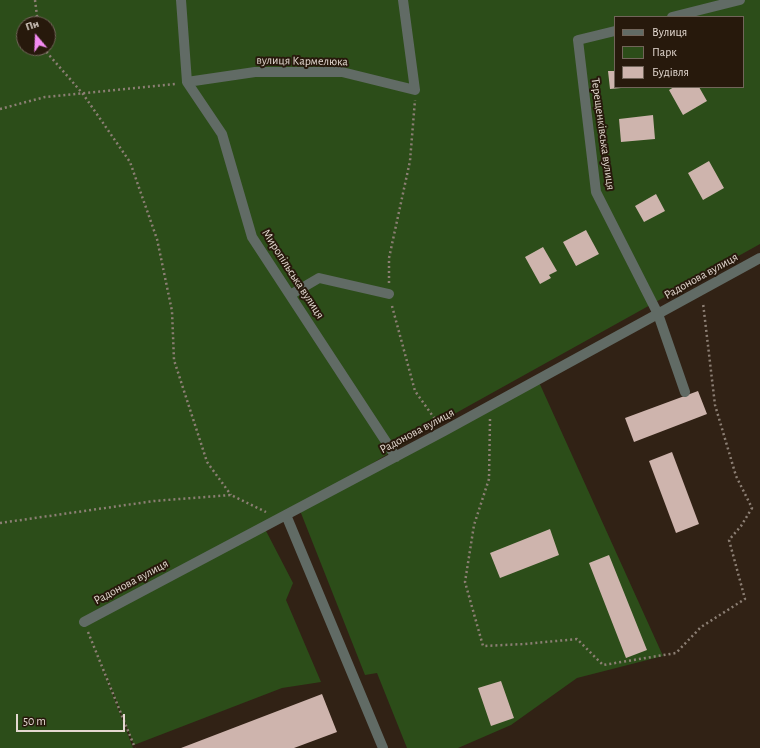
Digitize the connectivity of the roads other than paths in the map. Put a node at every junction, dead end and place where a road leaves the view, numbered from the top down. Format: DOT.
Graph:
graph roads {
  1 [pos="181,0"];
  2 [pos="403,0"];
  3 [pos="740,0"];
  4 [pos="676,16"];
  5 [pos="614,31"];
  6 [pos="188,82"];
  7 [pos="760,258"];
  8 [pos="389,294"];
  9 [pos="290,295"];
  10 [pos="658,314"];
  11 [pos="686,392"];
  12 [pos="396,457"];
  13 [pos="282,517"];
  14 [pos="84,622"];
  15 [pos="383,748"];
  1 -- 6 [label="street, Миропільська вулиця"];
  2 -- 6 [label="street, вулиця Кармелюка"];
  3 -- 4 [label="street"];
  5 -- 10 [label="street, Терещенківська вулиця"];
  6 -- 9 [label="street, Миропільська вулиця"];
  7 -- 10 [label="street, Радонова вулиця"];
  8 -- 9 [label="street"];
  9 -- 12 [label="street, Миропільська вулиця"];
  10 -- 11 [label="street, Терещенківська вулиця"];
  10 -- 12 [label="street, Радонова вулиця"];
  12 -- 13 [label="street, Радонова вулиця"];
  13 -- 14 [label="street, Радонова вулиця"];
  13 -- 15 [label="street"];
}
